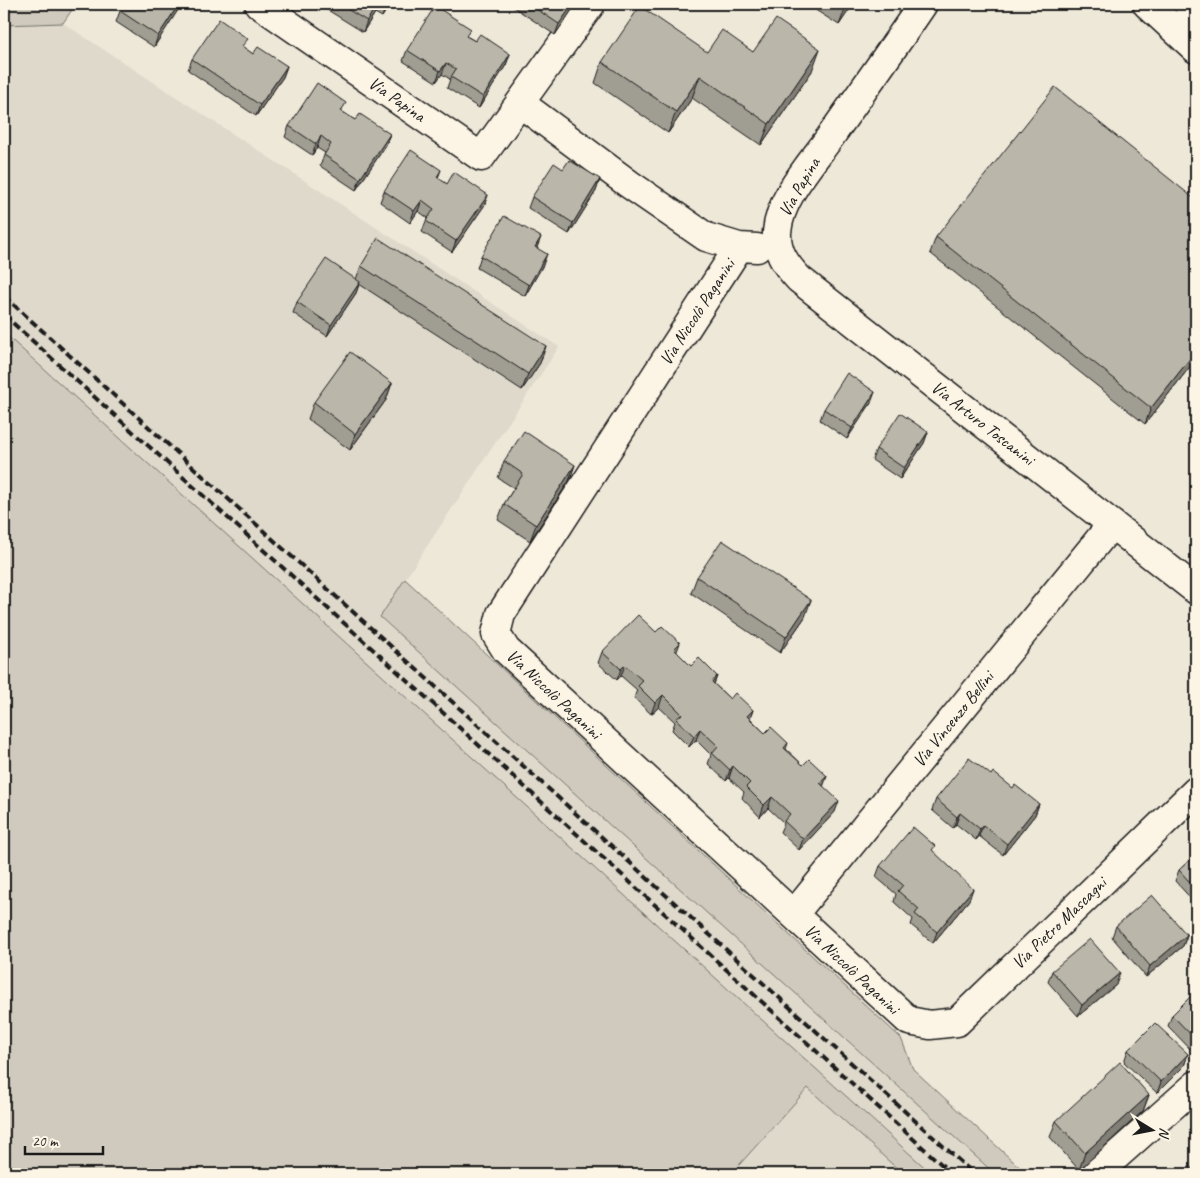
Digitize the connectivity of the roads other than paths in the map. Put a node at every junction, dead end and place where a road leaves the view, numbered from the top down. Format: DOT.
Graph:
graph roads {
  1 [pos="259,4"];
  2 [pos="591,4"];
  3 [pos="923,4"];
  4 [pos="1147,4"];
  5 [pos="1188,4"];
  6 [pos="1196,12"];
  7 [pos="1196,49"];
  8 [pos="520,103"];
  9 [pos="739,247"];
  10 [pos="778,249"];
  11 [pos="1112,524"];
  12 [pos="1196,590"];
  13 [pos="1196,791"];
  14 [pos="794,914"];
  15 [pos="909,1021"];
  16 [pos="1196,1085"];
  17 [pos="1096,1174"];
  1 -- 8 [label="street, Via Papina"];
  2 -- 8 [label="street, Via Papina"];
  3 -- 10 [label="street, Via Papina"];
  4 -- 7 [label="street"];
  5 -- 6 [label="street"];
  8 -- 9 [label="street"];
  9 -- 10 [label="street"];
  9 -- 14 [label="street, Via Niccolò Paganini"];
  10 -- 11 [label="street, Via Arturo Toscanini"];
  11 -- 12 [label="street, Via Arturo Toscanini"];
  11 -- 14 [label="street, Via Vincenzo Bellini"];
  13 -- 15 [label="street, Via Pietro Mascagni"];
  14 -- 15 [label="street, Via Niccolò Paganini"];
  16 -- 17 [label="street"];
}
